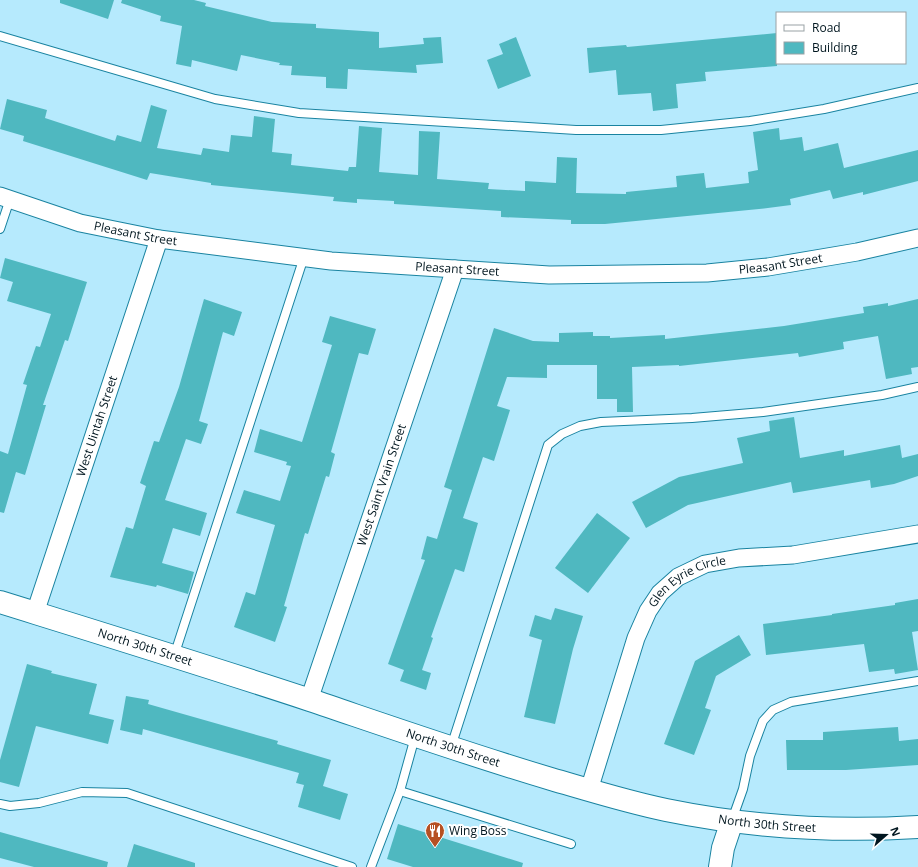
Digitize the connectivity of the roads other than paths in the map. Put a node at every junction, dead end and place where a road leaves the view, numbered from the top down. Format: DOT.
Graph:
graph roads {
  1 [pos="0,36"];
  2 [pos="918,88"];
  3 [pos="5,198"];
  4 [pos="0,229"];
  5 [pos="918,238"];
  6 [pos="159,239"];
  7 [pos="304,257"];
  8 [pos="455,269"];
  9 [pos="918,387"];
  10 [pos="918,534"];
  11 [pos="0,602"];
  12 [pos="34,613"];
  13 [pos="174,657"];
  14 [pos="918,681"];
  15 [pos="309,700"];
  16 [pos="415,736"];
  17 [pos="451,747"];
  18 [pos="589,790"];
  19 [pos="400,791"];
  20 [pos="0,804"];
  21 [pos="732,821"];
  22 [pos="918,827"];
  23 [pos="571,844"];
  24 [pos="352,867"];
  25 [pos="371,867"];
  26 [pos="720,867"];
  1 -- 2 [label="lane"];
  3 -- 4 [label="lane"];
  3 -- 6 [label="street, Pleasant Street"];
  5 -- 8 [label="street, Pleasant Street"];
  6 -- 7 [label="street, Pleasant Street"];
  6 -- 12 [label="street, West Uintah Street"];
  7 -- 8 [label="street, Pleasant Street"];
  7 -- 13 [label="lane"];
  8 -- 15 [label="street, West Saint Vrain Street"];
  9 -- 17 [label="lane"];
  10 -- 18 [label="street, Glen Eyrie Circle"];
  11 -- 12 [label="main road, North 30th Street"];
  12 -- 13 [label="main road, North 30th Street"];
  13 -- 15 [label="main road, North 30th Street"];
  14 -- 21 [label="lane"];
  15 -- 16 [label="main road, North 30th Street"];
  16 -- 17 [label="main road, North 30th Street"];
  16 -- 19 [label="lane"];
  17 -- 18 [label="main road, North 30th Street"];
  18 -- 21 [label="main road, North 30th Street"];
  19 -- 23 [label="lane"];
  19 -- 25 [label="lane"];
  20 -- 24 [label="lane"];
  21 -- 22 [label="main road, North 30th Street"];
  21 -- 26 [label="main road"];
}
